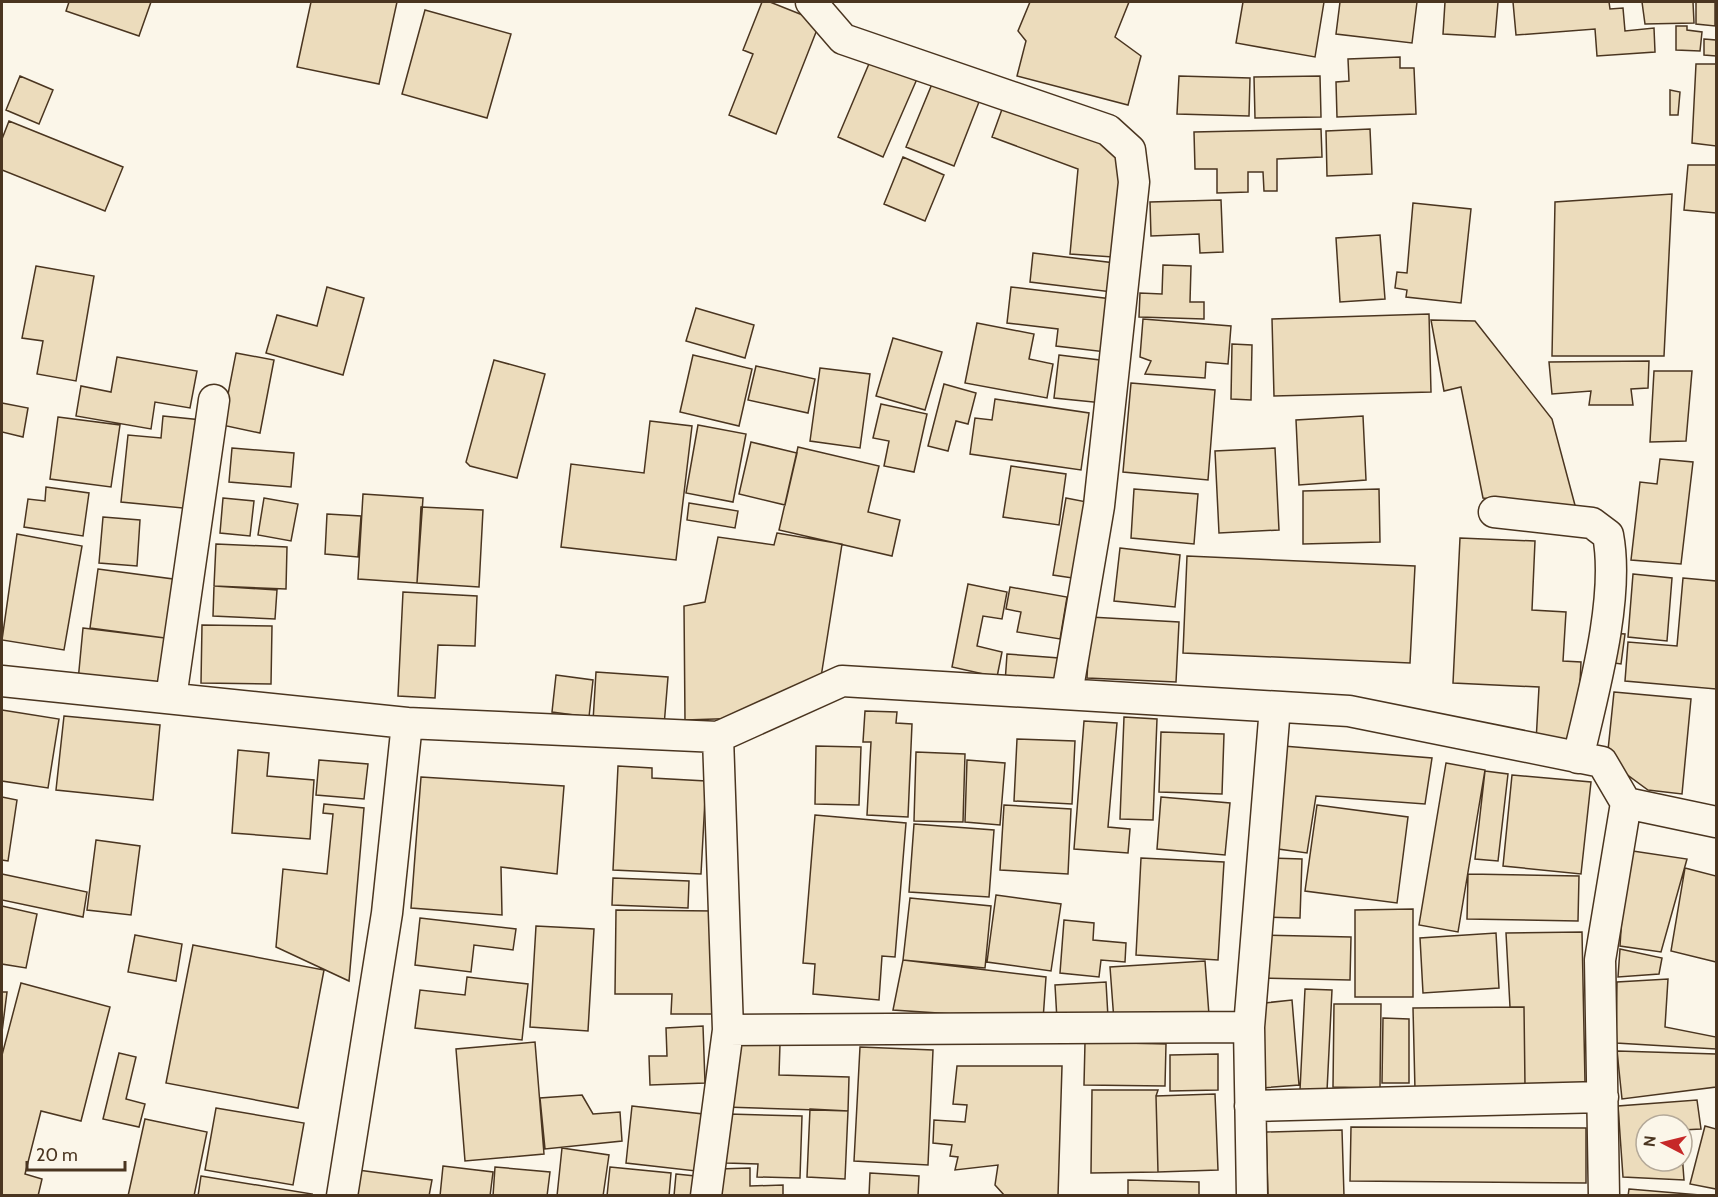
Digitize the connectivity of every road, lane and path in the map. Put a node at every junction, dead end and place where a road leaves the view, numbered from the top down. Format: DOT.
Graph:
graph roads {
  1 [pos="811,2"];
  2 [pos="214,400"];
  3 [pos="1494,512"];
  4 [pos="2,681"];
  5 [pos="1067,694"];
  6 [pos="171,698"];
  7 [pos="1275,706"];
  8 [pos="407,723"];
  9 [pos="718,737"];
  10 [pos="1578,758"];
  11 [pos="1626,803"];
  12 [pos="1716,822"];
  13 [pos="1248,1027"];
  14 [pos="728,1030"];
  15 [pos="1603,1097"];
  16 [pos="1250,1106"];
  17 [pos="342,1196"];
  18 [pos="706,1196"];
  19 [pos="1252,1196"];
  20 [pos="1604,1196"];
  1 -- 5 [label="street"];
  2 -- 6 [label="street"];
  3 -- 10 [label="street"];
  4 -- 6 [label="street"];
  5 -- 7 [label="street"];
  5 -- 9 [label="street"];
  6 -- 8 [label="street"];
  7 -- 10 [label="street"];
  7 -- 13 [label="street"];
  8 -- 9 [label="street"];
  8 -- 17 [label="street"];
  9 -- 14 [label="street"];
  10 -- 11 [label="street"];
  11 -- 12 [label="street"];
  11 -- 15 [label="street"];
  13 -- 14 [label="street"];
  13 -- 16 [label="street"];
  14 -- 18 [label="street"];
  15 -- 16 [label="street"];
  15 -- 20 [label="street"];
  16 -- 19 [label="street"];
}
